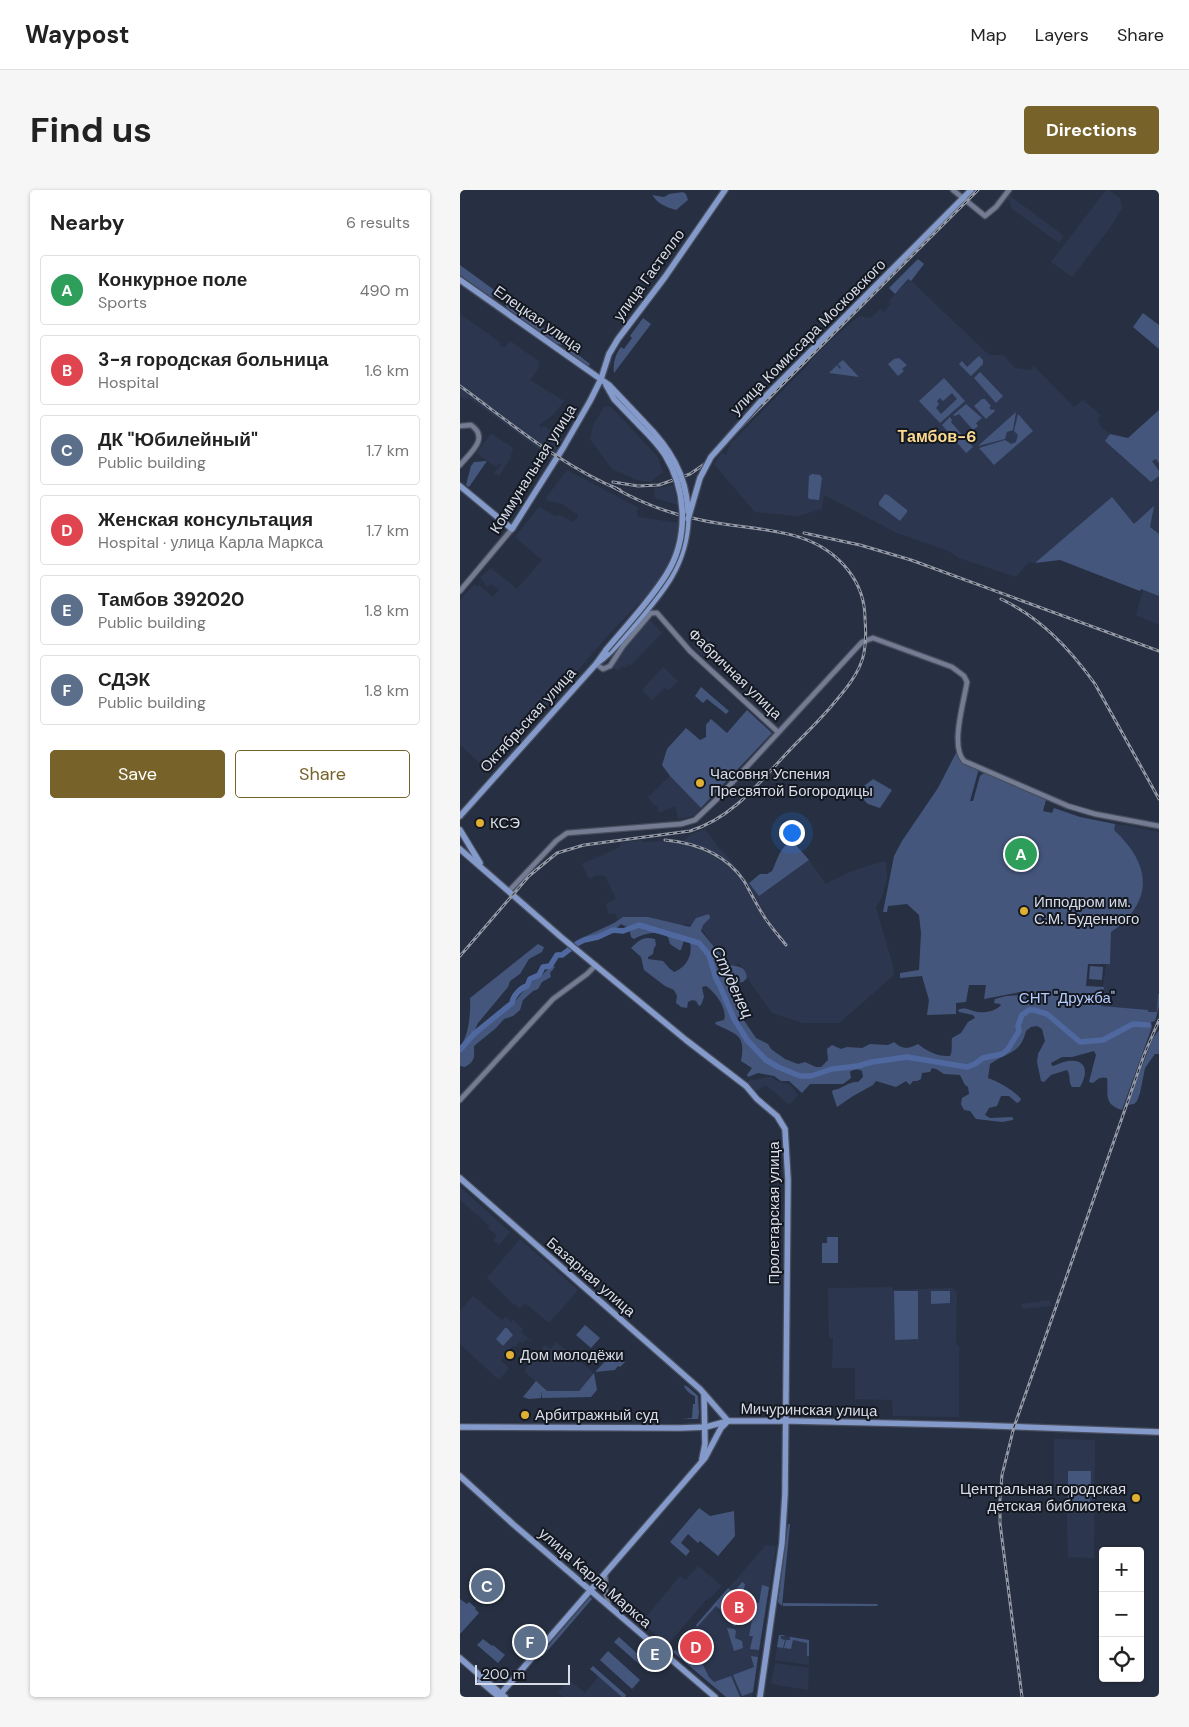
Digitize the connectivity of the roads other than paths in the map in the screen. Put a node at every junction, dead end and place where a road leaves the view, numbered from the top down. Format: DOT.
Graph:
graph roads {
  1 [pos="725,190"];
  2 [pos="953,190"];
  3 [pos="971,190"];
  4 [pos="1008,190"];
  5 [pos="962,199"];
  6 [pos="460,280"];
  7 [pos="601,379"];
  8 [pos="642,424"];
  9 [pos="460,426"];
  10 [pos="460,465"];
  11 [pos="460,486"];
  12 [pos="688,519"];
  13 [pos="512,529"];
  14 [pos="460,591"];
  15 [pos="608,651"];
  16 [pos="596,664"];
  17 [pos="778,732"];
  18 [pos="460,816"];
  19 [pos="1159,826"];
  20 [pos="460,830"];
  21 [pos="460,849"];
  22 [pos="482,867"];
  23 [pos="509,891"];
  24 [pos="596,964"];
  25 [pos="460,1100"];
  26 [pos="460,1178"];
  27 [pos="704,1394"];
  28 [pos="728,1421"];
  29 [pos="786,1422"];
  30 [pos="460,1426"];
  31 [pos="706,1427"];
  32 [pos="1159,1432"];
  33 [pos="701,1462"];
  34 [pos="460,1476"];
  35 [pos="605,1574"];
  36 [pos="591,1591"];
  37 [pos="609,1606"];
  38 [pos="460,1658"];
  39 [pos="460,1663"];
  40 [pos="500,1696"];
  41 [pos="716,1697"];
  42 [pos="760,1697"];
  1 -- 7 [label="main road, улица Гастелло"];
  2 -- 5 [label="street"];
  3 -- 5 [label="main road, улица Комиссара Московского"];
  4 -- 5 [label="street"];
  5 -- 12 [label="main road, улица Комиссара Московского, bridge"];
  6 -- 7 [label="main road, Елецкая улица"];
  7 -- 8 [label="main road, Елецкая улица"];
  7 -- 13 [label="main road, Коммунальная улица"];
  8 -- 12 [label="main road, bridge"];
  8 -- 15 [label="main road, bridge"];
  9 -- 10 [label="street"];
  11 -- 13 [label="main road"];
  12 -- 15 [label="main road"];
  13 -- 14 [label="street, Коммунальная улица"];
  15 -- 16 [label="main road, Октябрьская улица"];
  16 -- 17 [label="street, Фабричная улица"];
  16 -- 18 [label="main road, Октябрьская улица"];
  17 -- 19 [label="street"];
  17 -- 23 [label="street"];
  20 -- 22 [label="main road"];
  21 -- 22 [label="main road, Пролетарская улица"];
  22 -- 23 [label="main road, Пролетарская улица"];
  23 -- 24 [label="main road, Пролетарская улица"];
  24 -- 25 [label="street"];
  24 -- 29 [label="main road, Пролетарская улица"];
  26 -- 27 [label="main road, Базарная улица"];
  27 -- 28 [label="main road, Базарная улица"];
  27 -- 31 [label="main road"];
  28 -- 29 [label="main road, Мичуринская улица"];
  28 -- 31 [label="main road, Мичуринская улица"];
  28 -- 33 [label="main road"];
  29 -- 32 [label="main road, Мичуринская улица"];
  29 -- 42 [label="main road, Пролетарская улица"];
  30 -- 31 [label="main road, Мичуринская улица"];
  31 -- 33 [label="main road"];
  33 -- 35 [label="main road"];
  34 -- 36 [label="main road, улица Карла Маркса"];
  35 -- 36 [label="main road"];
  35 -- 37 [label="street"];
  36 -- 37 [label="main road, улица Карла Маркса"];
  36 -- 40 [label="main road"];
  37 -- 41 [label="main road, улица Карла Маркса"];
  38 -- 40 [label="main road"];
  39 -- 40 [label="main road"];
}
